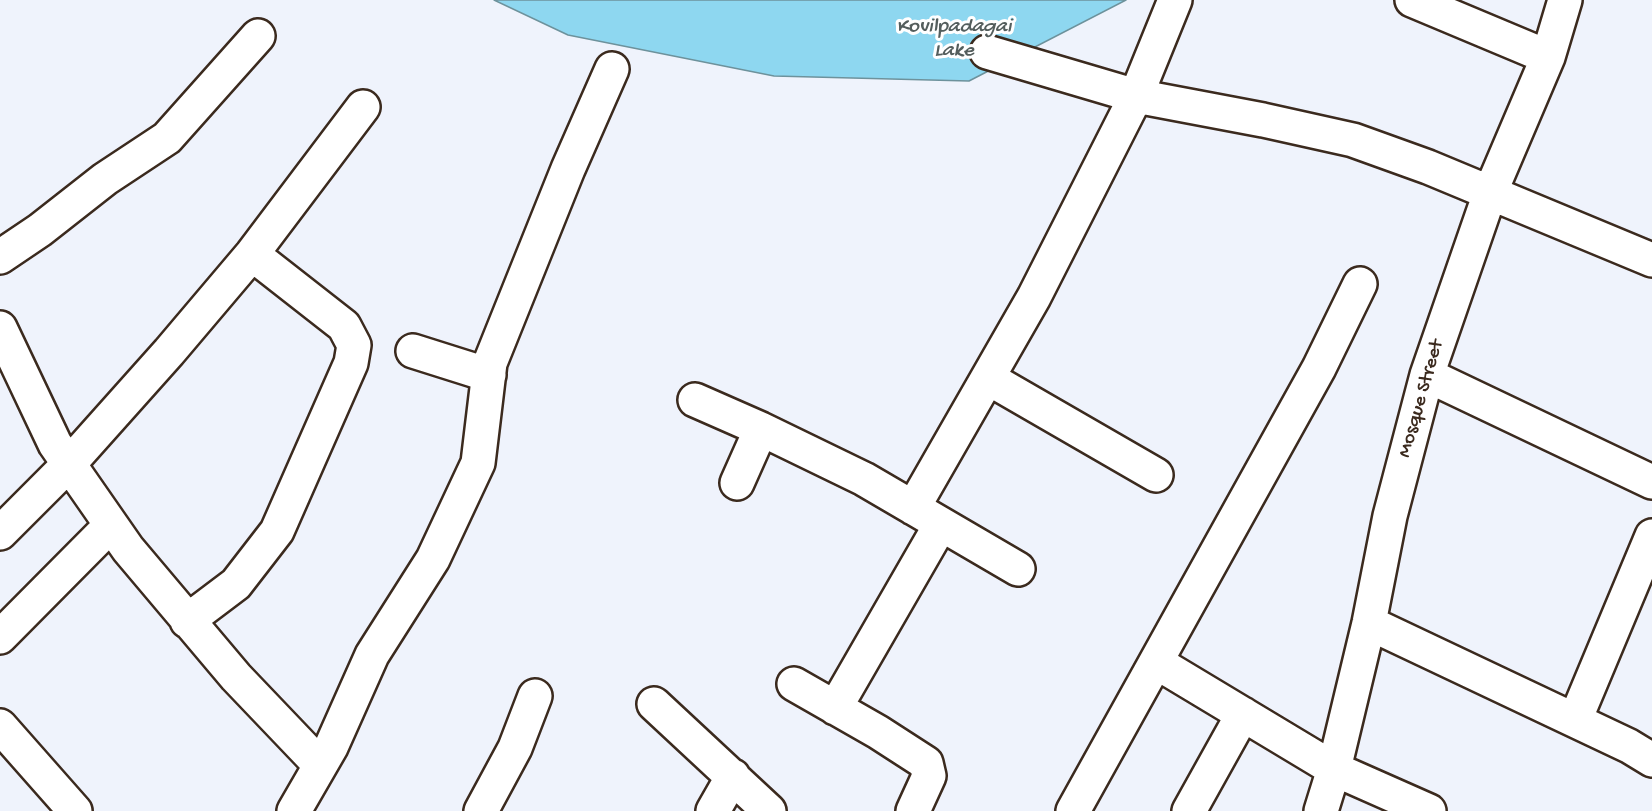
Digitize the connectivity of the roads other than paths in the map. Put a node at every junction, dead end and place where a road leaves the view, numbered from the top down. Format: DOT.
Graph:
graph roads {
  1 [pos="1175,0"];
  2 [pos="1412,0"];
  3 [pos="1564,0"];
  4 [pos="258,36"];
  5 [pos="987,52"];
  6 [pos="1548,57"];
  7 [pos="612,69"];
  8 [pos="1136,96"];
  9 [pos="363,107"];
  10 [pos="1490,193"];
  11 [pos="252,254"];
  12 [pos="0,257"];
  13 [pos="1652,260"];
  14 [pos="1360,284"];
  15 [pos="3,341"];
  16 [pos="413,351"];
  17 [pos="489,375"];
  18 [pos="1427,375"];
  19 [pos="988,378"];
  20 [pos="695,400"];
  21 [pos="760,429"];
  22 [pos="69,464"];
  23 [pos="1156,475"];
  24 [pos="1652,482"];
  25 [pos="737,483"];
  26 [pos="913,508"];
  27 [pos="941,524"];
  28 [pos="111,525"];
  29 [pos="0,533"];
  30 [pos="1652,536"];
  31 [pos="1018,569"];
  32 [pos="187,621"];
  33 [pos="1370,623"];
  34 [pos="0,637"];
  35 [pos="1156,662"];
  36 [pos="794,684"];
  37 [pos="535,696"];
  38 [pos="654,704"];
  39 [pos="835,708"];
  40 [pos="1243,714"];
  41 [pos="1575,720"];
  42 [pos="0,726"];
  43 [pos="1652,760"];
  44 [pos="320,765"];
  45 [pos="1335,769"];
  46 [pos="733,776"];
  47 [pos="75,811"];
  48 [pos="294,811"];
  49 [pos="481,811"];
  50 [pos="713,811"];
  51 [pos="769,811"];
  52 [pos="913,811"];
  53 [pos="1073,811"];
  54 [pos="1189,811"];
  55 [pos="1321,811"];
  56 [pos="1429,811"];
  1 -- 8 [label="street"];
  2 -- 6 [label="street"];
  3 -- 6 [label="street, Mosque Street"];
  4 -- 12 [label="street"];
  5 -- 8 [label="street"];
  6 -- 10 [label="street, Mosque Street"];
  7 -- 17 [label="street"];
  8 -- 10 [label="street"];
  8 -- 19 [label="street"];
  9 -- 11 [label="street"];
  10 -- 13 [label="street"];
  10 -- 18 [label="street, Mosque Street"];
  11 -- 22 [label="street"];
  11 -- 32 [label="street"];
  14 -- 35 [label="street"];
  15 -- 22 [label="street"];
  16 -- 17 [label="street"];
  17 -- 44 [label="street"];
  18 -- 24 [label="street"];
  18 -- 33 [label="street, Mosque Street"];
  19 -- 23 [label="street"];
  19 -- 26 [label="street"];
  20 -- 21 [label="street"];
  21 -- 25 [label="street"];
  21 -- 26 [label="street"];
  22 -- 28 [label="street"];
  22 -- 29 [label="street"];
  26 -- 27 [label="street"];
  27 -- 31 [label="street"];
  27 -- 39 [label="street"];
  28 -- 32 [label="street"];
  28 -- 34 [label="street"];
  30 -- 41 [label="street"];
  32 -- 44 [label="street"];
  33 -- 41 [label="street"];
  33 -- 45 [label="street, Mosque Street"];
  35 -- 40 [label="street"];
  35 -- 53 [label="street"];
  36 -- 39 [label="street"];
  37 -- 49 [label="street"];
  38 -- 46 [label="street"];
  39 -- 52 [label="street"];
  40 -- 45 [label="street"];
  40 -- 54 [label="street"];
  41 -- 43 [label="street"];
  42 -- 47 [label="street"];
  44 -- 48 [label="street"];
  45 -- 55 [label="street, Mosque Street"];
  45 -- 56 [label="street"];
  46 -- 50 [label="street"];
  46 -- 51 [label="street"];
}
